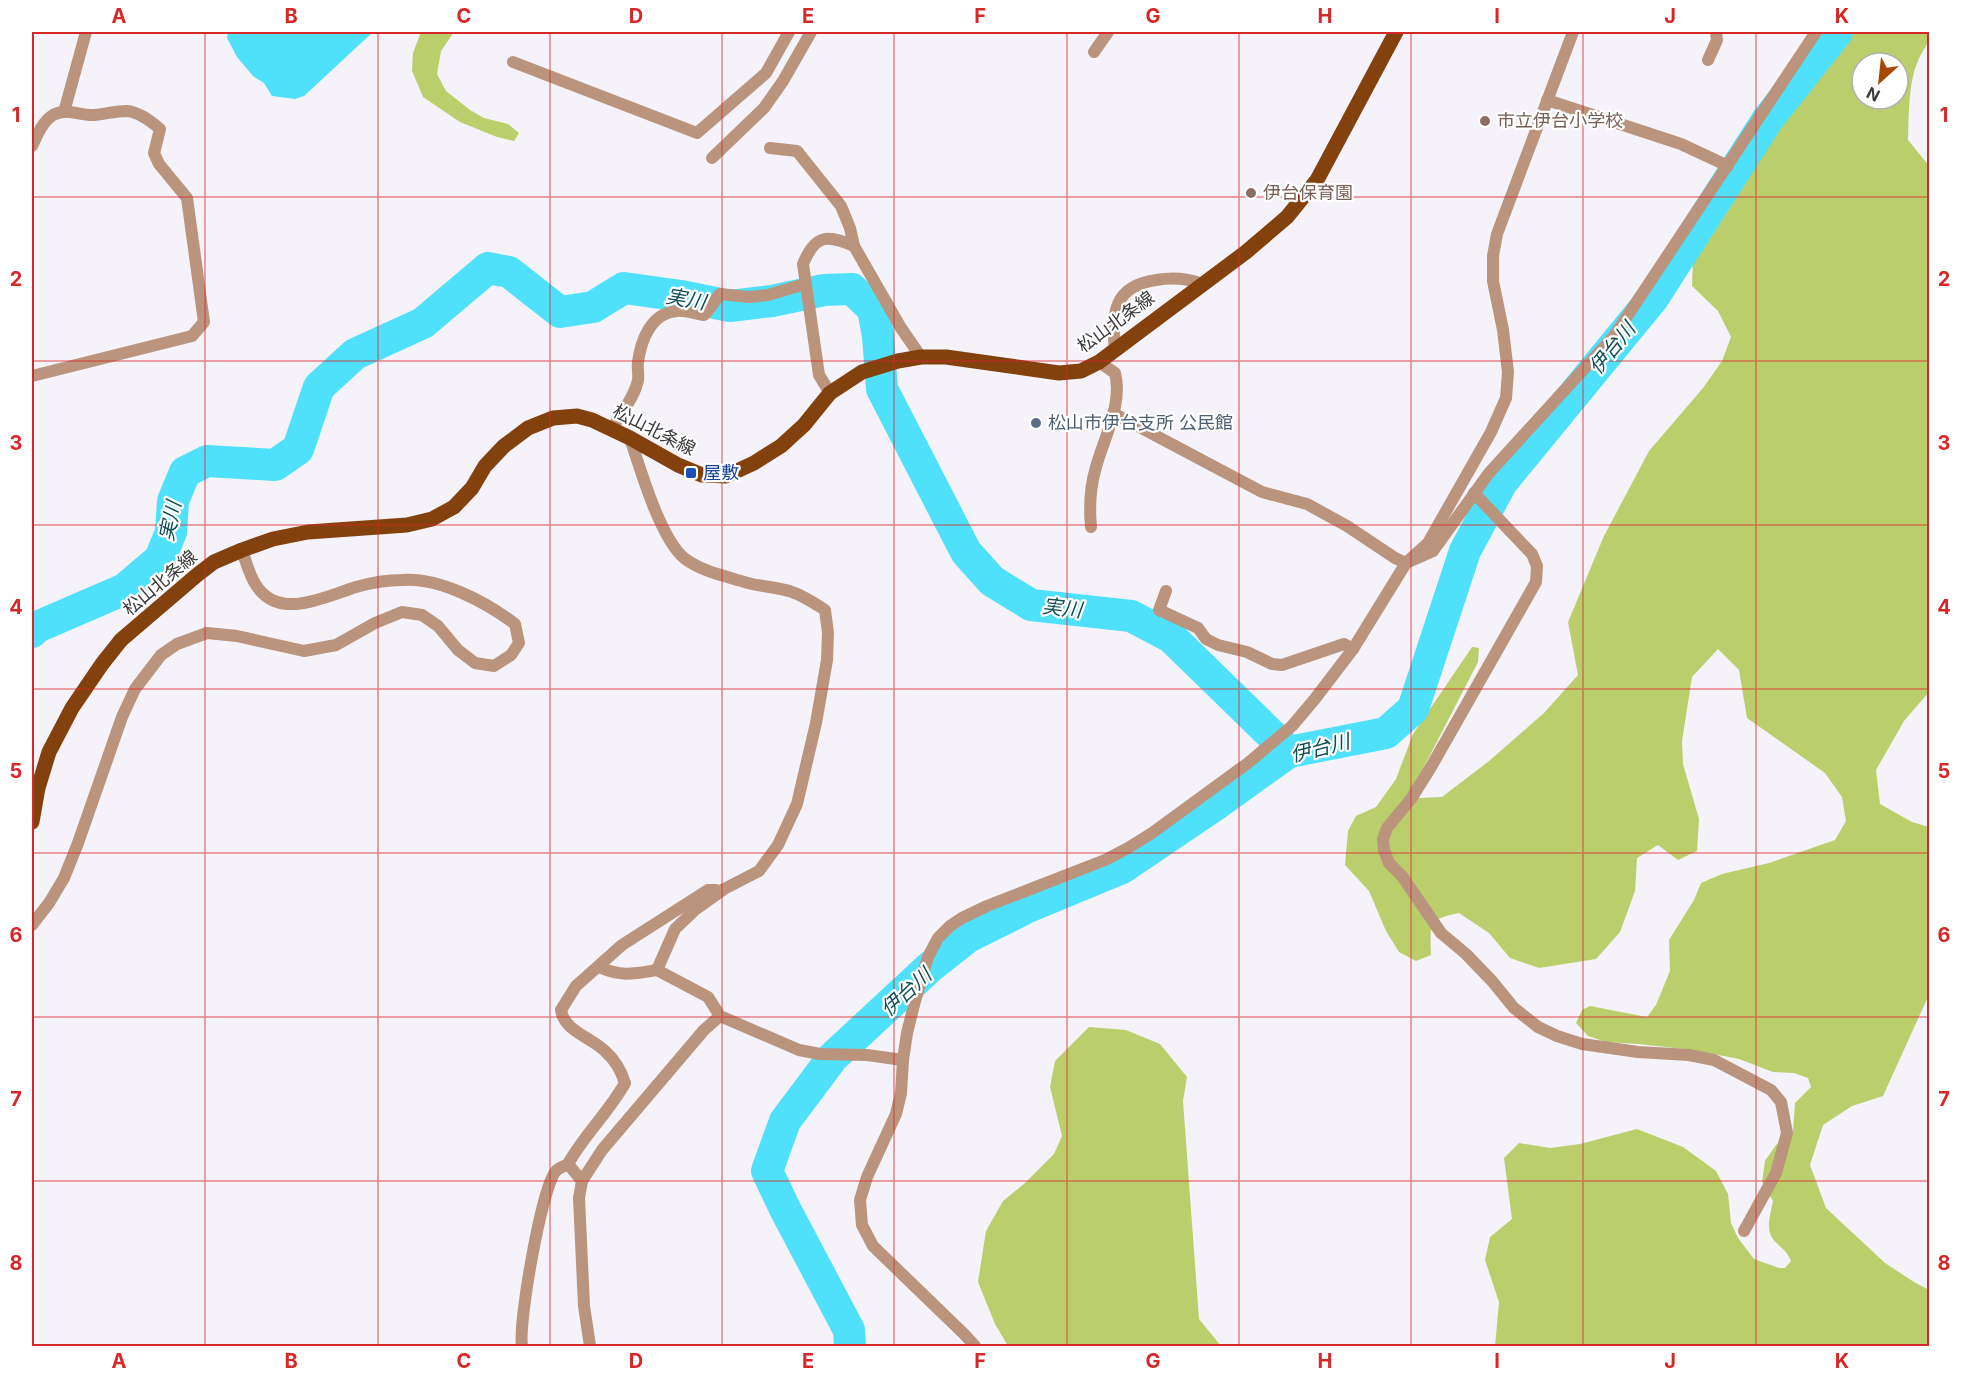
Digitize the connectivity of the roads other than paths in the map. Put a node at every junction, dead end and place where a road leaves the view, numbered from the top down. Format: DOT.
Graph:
graph roads {
  1 [pos="86,32"];
  2 [pos="789,32"];
  3 [pos="811,32"];
  4 [pos="1108,32"];
  5 [pos="1396,32"];
  6 [pos="1573,32"];
  7 [pos="1716,32"];
  8 [pos="1816,32"];
  9 [pos="1094,52"];
  10 [pos="1708,60"];
  11 [pos="513,62"];
  12 [pos="1547,100"];
  13 [pos="64,112"];
  14 [pos="32,146"];
  15 [pos="770,148"];
  16 [pos="712,158"];
  17 [pos="1728,166"];
  18 [pos="854,246"];
  19 [pos="1202,284"];
  20 [pos="805,286"];
  21 [pos="1114,350"];
  22 [pos="921,357"];
  23 [pos="1099,362"];
  24 [pos="32,376"];
  25 [pos="830,393"];
  26 [pos="1113,413"];
  27 [pos="612,429"];
  28 [pos="630,438"];
  29 [pos="1479,497"];
  30 [pos="1091,527"];
  31 [pos="242,550"];
  32 [pos="1406,563"];
  33 [pos="1166,591"];
  34 [pos="1353,649"];
  35 [pos="35,788"];
  36 [pos="32,822"];
  37 [pos="724,889"];
  38 [pos="32,925"];
  39 [pos="599,967"];
  40 [pos="657,970"];
  41 [pos="720,1016"];
  42 [pos="903,1060"];
  43 [pos="568,1164"];
  44 [pos="582,1181"];
  45 [pos="1744,1231"];
  46 [pos="522,1347"];
  47 [pos="590,1347"];
  48 [pos="975,1347"];
  1 -- 13 [label="street"];
  2 -- 11 [label="street"];
  3 -- 16 [label="street"];
  4 -- 9 [label="street"];
  5 -- 19 [label="main road, 松山北条線"];
  6 -- 12 [label="street"];
  7 -- 10 [label="street"];
  8 -- 17 [label="street"];
  12 -- 17 [label="street"];
  12 -- 32 [label="street"];
  13 -- 14 [label="street"];
  13 -- 24 [label="street"];
  15 -- 18 [label="street"];
  17 -- 29 [label="street"];
  18 -- 20 [label="street"];
  18 -- 22 [label="street"];
  19 -- 21 [label="main road, 松山北条線"];
  19 -- 21 [label="street"];
  20 -- 25 [label="street"];
  20 -- 27 [label="street"];
  21 -- 23 [label="main road, 松山北条線"];
  22 -- 23 [label="main road, 松山北条線"];
  22 -- 25 [label="main road, 松山北条線"];
  23 -- 26 [label="street"];
  25 -- 28 [label="main road, 松山北条線"];
  26 -- 30 [label="street"];
  26 -- 32 [label="street"];
  27 -- 28 [label="main road, 松山北条線"];
  27 -- 31 [label="main road, 松山北条線"];
  28 -- 37 [label="street"];
  29 -- 32 [label="street"];
  29 -- 45 [label="street"];
  31 -- 35 [label="main road, 松山北条線"];
  31 -- 38 [label="street"];
  32 -- 34 [label="street"];
  33 -- 34 [label="street"];
  34 -- 42 [label="street"];
  35 -- 36 [label="main road, 松山北条線"];
  37 -- 39 [label="street"];
  37 -- 40 [label="street"];
  39 -- 40 [label="street"];
  39 -- 43 [label="street"];
  40 -- 41 [label="street"];
  41 -- 42 [label="street"];
  41 -- 44 [label="street"];
  42 -- 48 [label="street"];
  43 -- 44 [label="street"];
  43 -- 46 [label="street"];
  44 -- 47 [label="street"];
}
